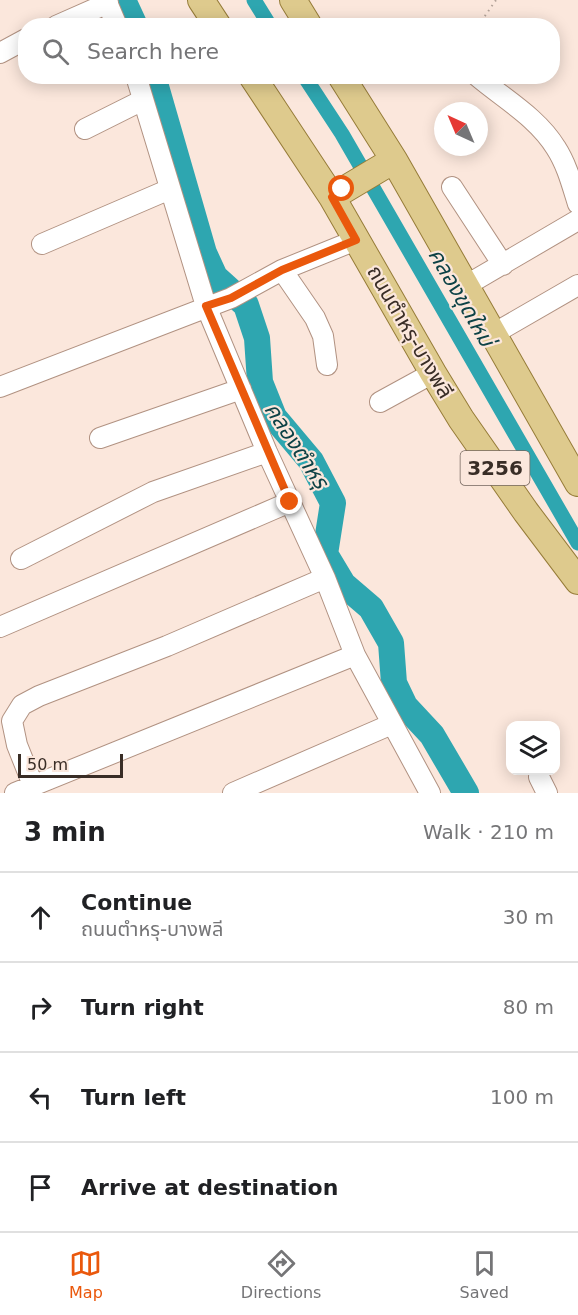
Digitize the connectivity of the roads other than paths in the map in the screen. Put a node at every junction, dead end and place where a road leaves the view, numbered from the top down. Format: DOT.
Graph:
graph roads {
  1 [pos="201,0"];
  2 [pos="293,0"];
  3 [pos="107,2"];
  4 [pos="73,18"];
  5 [pos="114,18"];
  6 [pos="213,18"];
  7 [pos="304,18"];
  8 [pos="18,43"];
  9 [pos="0,53"];
  10 [pos="138,84"];
  11 [pos="258,84"];
  12 [pos="345,84"];
  13 [pos="488,84"];
  14 [pos="143,100"];
  15 [pos="85,129"];
  16 [pos="387,164"];
  17 [pos="452,187"];
  18 [pos="170,189"];
  19 [pos="337,193"];
  20 [pos="578,204"];
  21 [pos="578,220"];
  22 [pos="356,240"];
  23 [pos="42,244"];
  24 [pos="503,265"];
  25 [pos="282,270"];
  26 [pos="578,285"];
  27 [pos="465,286"];
  28 [pos="206,306"];
  29 [pos="492,334"];
  30 [pos="327,365"];
  31 [pos="422,379"];
  32 [pos="0,387"];
  33 [pos="241,389"];
  34 [pos="380,402"];
  35 [pos="100,438"];
  36 [pos="267,452"];
  37 [pos="578,481"];
  38 [pos="290,502"];
  39 [pos="21,559"];
  40 [pos="325,578"];
  41 [pos="578,581"];
  42 [pos="0,627"];
  43 [pos="355,654"];
  44 [pos="392,724"];
  45 [pos="24,789"];
  46 [pos="233,793"];
  47 [pos="430,793"];
  1 -- 6 [label="main road"];
  2 -- 7 [label="main road"];
  3 -- 4 [label="street"];
  3 -- 5 [label="street"];
  8 -- 9 [label="street"];
  10 -- 14 [label="street"];
  11 -- 19 [label="main road, ถนนตำหรุ-บางพลี / 3256"];
  12 -- 16 [label="main road, 3256"];
  13 -- 20 [label="street"];
  14 -- 15 [label="street"];
  14 -- 18 [label="street"];
  16 -- 19 [label="main road"];
  16 -- 27 [label="main road, 3256"];
  17 -- 24 [label="street"];
  18 -- 23 [label="street"];
  18 -- 28 [label="street"];
  19 -- 22 [label="main road, ถนนตำหรุ-บางพลี / 3256"];
  21 -- 24 [label="street"];
  22 -- 25 [label="street"];
  22 -- 31 [label="main road, ถนนตำหรุ-บางพลี / 3256"];
  24 -- 27 [label="street"];
  25 -- 28 [label="street"];
  25 -- 30 [label="street"];
  26 -- 29 [label="street"];
  27 -- 29 [label="main road, 3256"];
  28 -- 32 [label="street"];
  28 -- 33 [label="street"];
  29 -- 37 [label="main road, 3256"];
  31 -- 34 [label="street"];
  31 -- 41 [label="main road, ถนนตำหรุ-บางพลี / 3256"];
  33 -- 35 [label="street"];
  33 -- 36 [label="street"];
  36 -- 38 [label="street"];
  36 -- 39 [label="street"];
  38 -- 40 [label="street"];
  38 -- 42 [label="street"];
  40 -- 43 [label="street"];
  40 -- 45 [label="street"];
  43 -- 44 [label="street"];
  43 -- 45 [label="street"];
  44 -- 46 [label="street"];
  44 -- 47 [label="street"];
}
